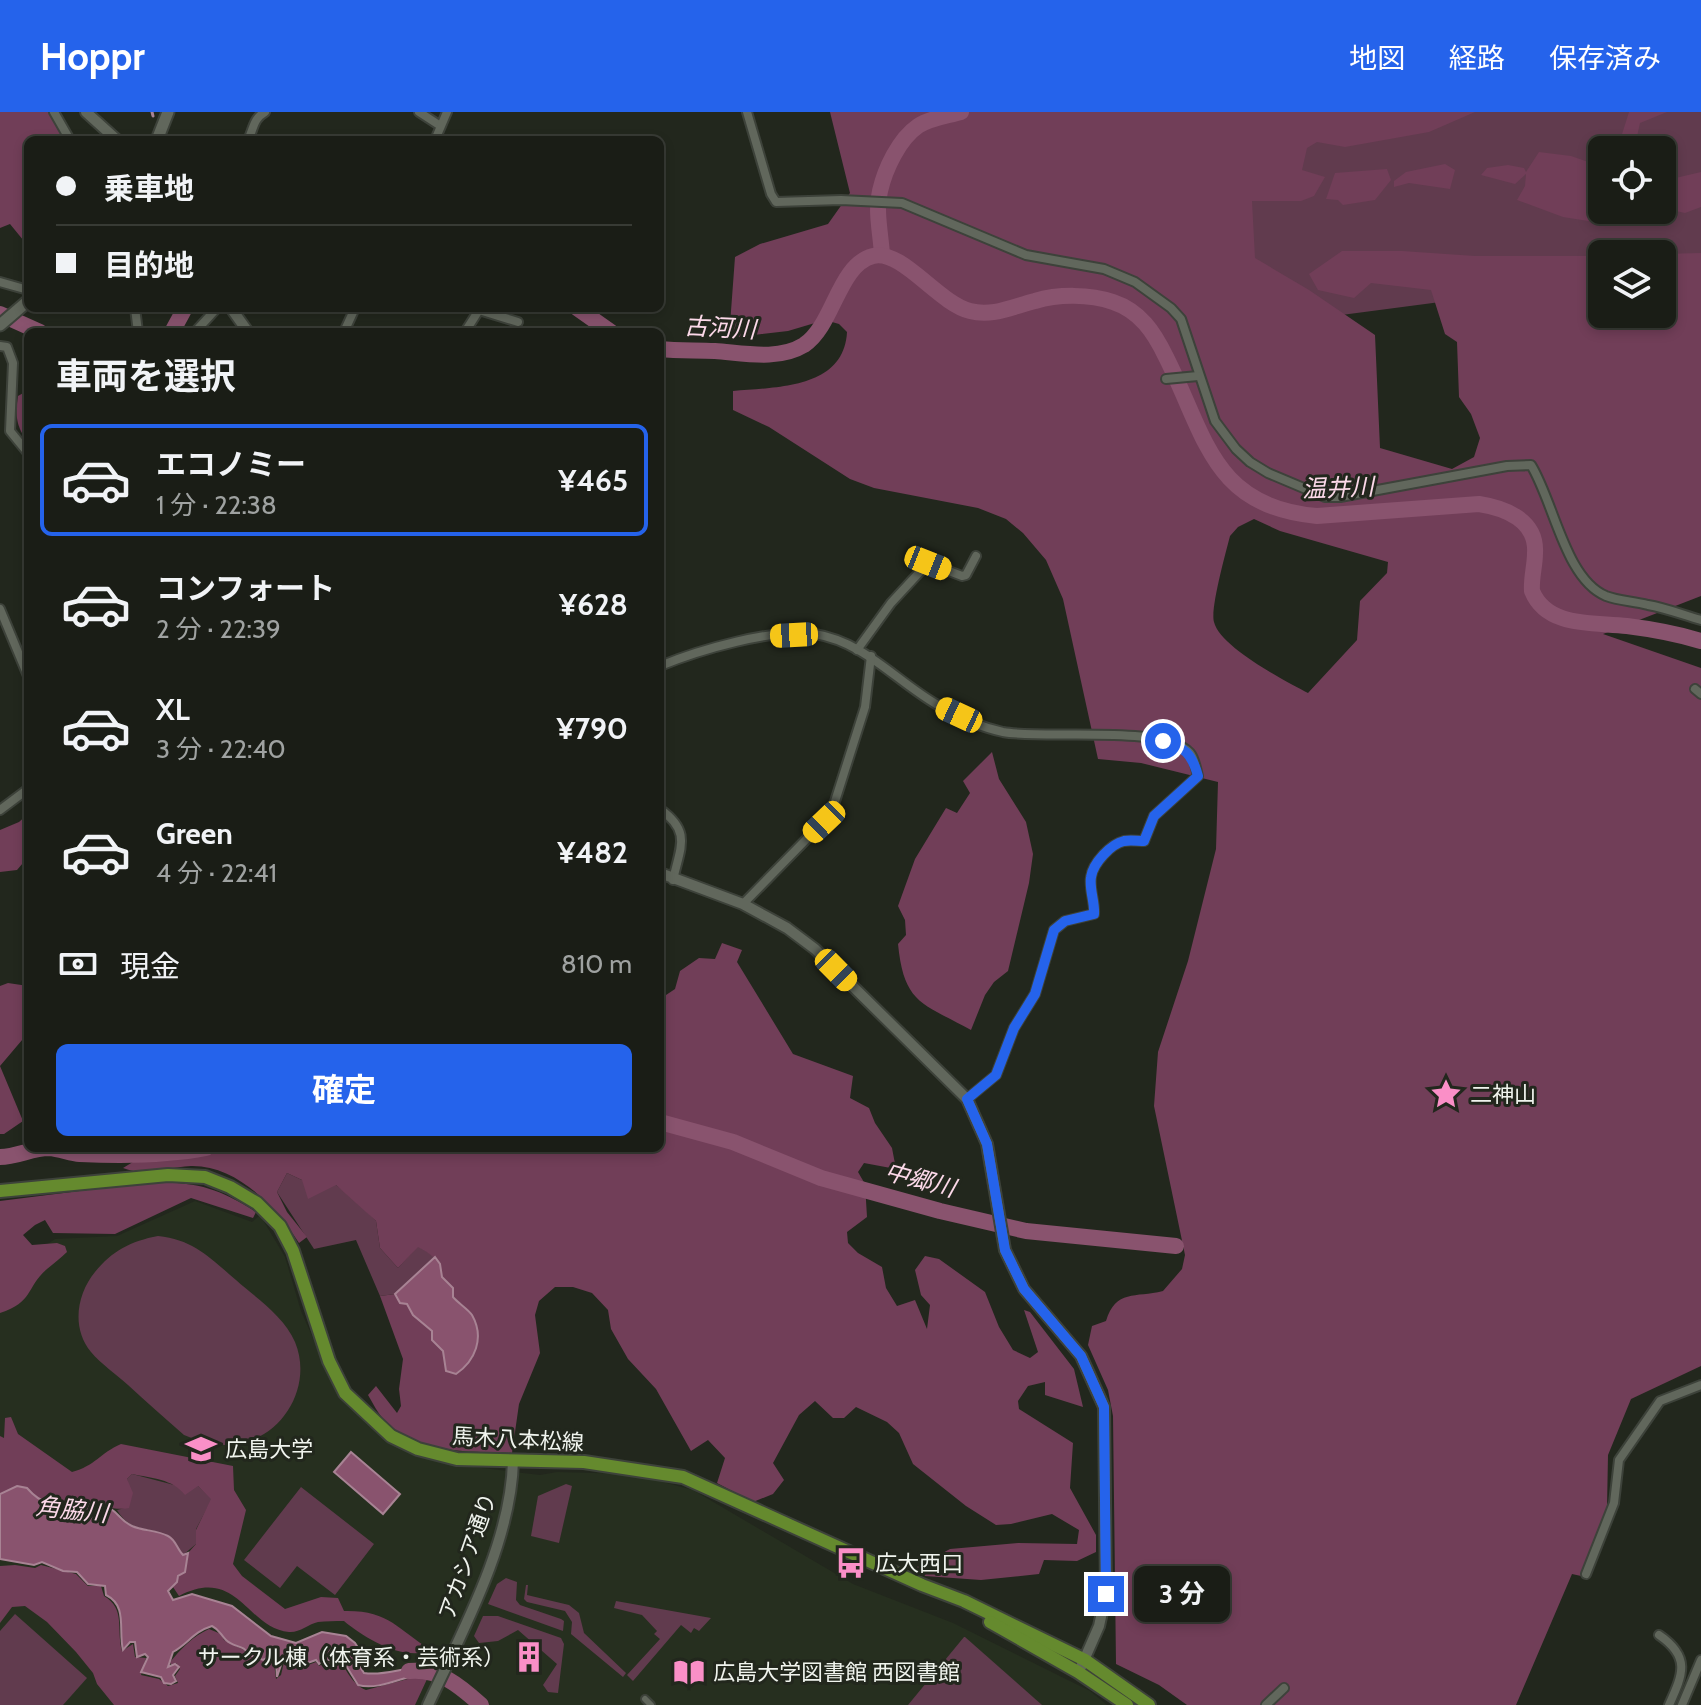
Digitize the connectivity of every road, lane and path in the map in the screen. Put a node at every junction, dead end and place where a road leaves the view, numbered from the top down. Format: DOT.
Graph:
graph roads {
  1 [pos="54,112"];
  2 [pos="86,112"];
  3 [pos="168,112"];
  4 [pos="265,112"];
  5 [pos="419,112"];
  6 [pos="447,112"];
  7 [pos="747,112"];
  8 [pos="439,125"];
  9 [pos="68,136"];
  10 [pos="113,136"];
  11 [pos="159,136"];
  12 [pos="249,136"];
  13 [pos="436,136"];
  14 [pos="0,282"];
  15 [pos="24,289"];
  16 [pos="24,304"];
  17 [pos="213,312"];
  18 [pos="486,312"];
  19 [pos="518,322"];
  20 [pos="0,325"];
  21 [pos="199,328"];
  22 [pos="0,346"];
  23 [pos="1196,376"];
  24 [pos="1166,379"];
  25 [pos="24,448"];
  26 [pos="976,556"];
  27 [pos="0,609"];
  28 [pos="1701,620"];
  29 [pos="857,650"];
  30 [pos="871,656"];
  31 [pos="664,664"];
  32 [pos="24,666"];
  33 [pos="24,792"];
  34 [pos="0,810"];
  35 [pos="664,812"];
  36 [pos="664,875"];
  37 [pos="673,880"];
  38 [pos="743,904"];
  39 [pos="967,1099"];
  40 [pos="0,1191"];
  41 [pos="1701,1385"];
  42 [pos="513,1461"];
  43 [pos="1586,1574"];
  44 [pos="922,1585"];
  45 [pos="1659,1635"];
  46 [pos="1085,1660"];
  47 [pos="1701,1660"];
  48 [pos="1078,1672"];
  49 [pos="1284,1688"];
  50 [pos="645,1699"];
  51 [pos="428,1705"];
  52 [pos="651,1705"];
  53 [pos="1127,1705"];
  54 [pos="1149,1705"];
  55 [pos="1266,1705"];
  56 [pos="1669,1705"];
  57 [pos="1682,1705"];
  1 -- 9 [label="street"];
  2 -- 10 [label="street"];
  3 -- 11 [label="main road"];
  4 -- 12 [label="street"];
  5 -- 8 [label="street"];
  6 -- 8 [label="street"];
  7 -- 23 [label="street"];
  8 -- 13 [label="street"];
  14 -- 15 [label="street"];
  16 -- 20 [label="main road"];
  17 -- 21 [label="street"];
  18 -- 19 [label="street"];
  22 -- 25 [label="street"];
  23 -- 24 [label="street"];
  23 -- 28 [label="street"];
  26 -- 29 [label="street"];
  27 -- 32 [label="street"];
  29 -- 30 [label="street"];
  29 -- 31 [label="street"];
  30 -- 38 [label="street"];
  30 -- 39 [label="street"];
  33 -- 34 [label="street"];
  35 -- 37 [label="street"];
  36 -- 37 [label="street"];
  37 -- 38 [label="street"];
  38 -- 39 [label="street"];
  39 -- 46 [label="street"];
  40 -- 42 [label="main road, 馬木八本松線"];
  41 -- 43 [label="street"];
  42 -- 44 [label="main road, 馬木八本松線"];
  42 -- 51 [label="street, アカシア通り"];
  44 -- 46 [label="main road, 馬木八本松線"];
  44 -- 48 [label="main road, 馬木八本松線"];
  45 -- 56 [label="street"];
  46 -- 48 [label="street"];
  46 -- 54 [label="main road, 馬木八本松線"];
  47 -- 57 [label="street"];
  48 -- 53 [label="main road, 馬木八本松線"];
  49 -- 55 [label="street"];
  50 -- 52 [label="street"];
}
